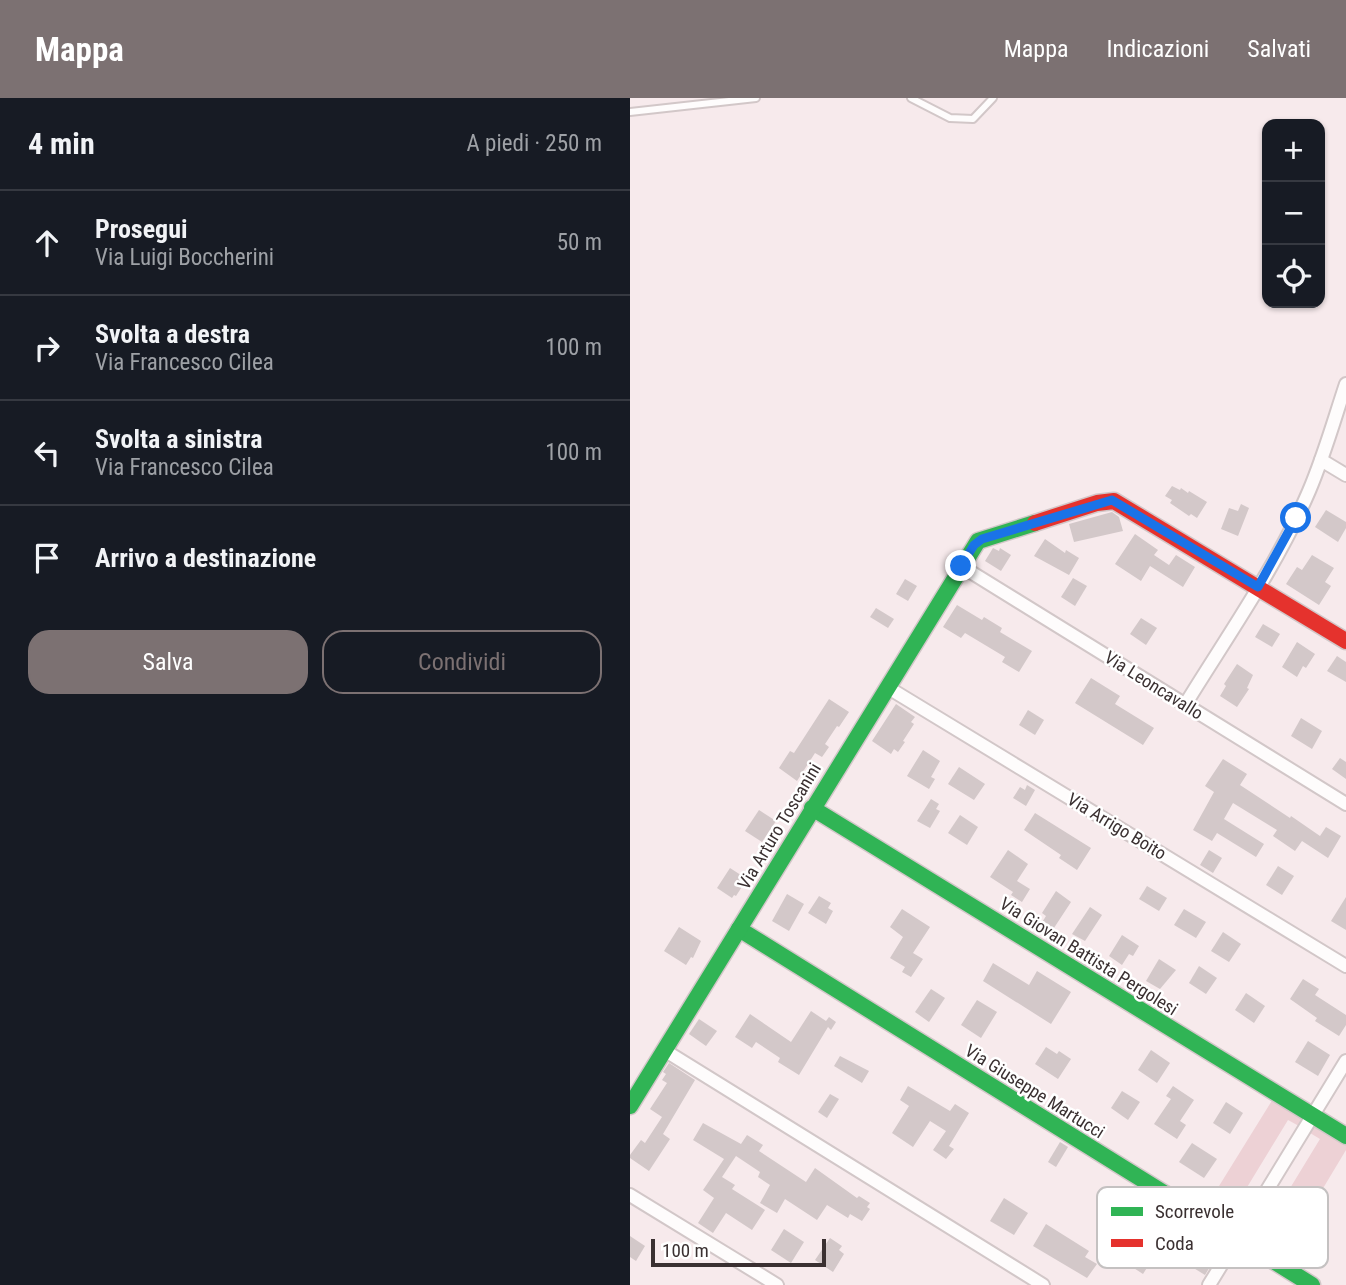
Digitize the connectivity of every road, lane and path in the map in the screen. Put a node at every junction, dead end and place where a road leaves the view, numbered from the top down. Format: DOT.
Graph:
graph roads {
  1 [pos="756,98"];
  2 [pos="911,98"];
  3 [pos="993,98"];
  4 [pos="630,112"];
  5 [pos="1346,384"];
  6 [pos="1321,460"];
  7 [pos="1346,475"];
  8 [pos="961,566"];
  9 [pos="1258,587"];
  10 [pos="1346,641"];
  11 [pos="887,687"];
  12 [pos="1185,705"];
  13 [pos="1346,804"];
  14 [pos="813,808"];
  15 [pos="739,929"];
  16 [pos="1346,966"];
  17 [pos="664,1050"];
  18 [pos="1346,1061"];
  19 [pos="630,1106"];
  20 [pos="1313,1116"];
  21 [pos="1346,1136"];
  22 [pos="1152,1187"];
  23 [pos="1269,1187"];
  24 [pos="630,1195"];
  25 [pos="1220,1268"];
  26 [pos="1284,1268"];
  27 [pos="777,1285"];
  28 [pos="1043,1285"];
  29 [pos="1209,1285"];
  30 [pos="1312,1285"];
  1 -- 4 [label="lane"];
  2 -- 3 [label="lane"];
  5 -- 6 [label="street"];
  6 -- 7 [label="street"];
  6 -- 9 [label="street"];
  8 -- 9 [label="street, Via Arturo Toscanini"];
  8 -- 11 [label="street, Via Arturo Toscanini"];
  8 -- 12 [label="street, Via Leoncavallo"];
  9 -- 10 [label="street, Via Arturo Toscanini"];
  9 -- 12 [label="street"];
  11 -- 14 [label="street, Via Arturo Toscanini"];
  11 -- 16 [label="street, Via Arrigo Boito"];
  12 -- 13 [label="street, Via Leoncavallo"];
  14 -- 15 [label="street, Via Arturo Toscanini"];
  14 -- 20 [label="street, Via Giovan Battista Pergolesi"];
  15 -- 17 [label="street, Via Arturo Toscanini"];
  15 -- 22 [label="street, Via Giuseppe Martucci"];
  17 -- 19 [label="street, Via Arturo Toscanini"];
  17 -- 28 [label="street"];
  18 -- 20 [label="street"];
  20 -- 21 [label="street, Via Giovan Battista Pergolesi"];
  20 -- 23 [label="street"];
  24 -- 27 [label="street"];
  25 -- 29 [label="street"];
  26 -- 30 [label="street, Via Giuseppe Martucci"];
}
